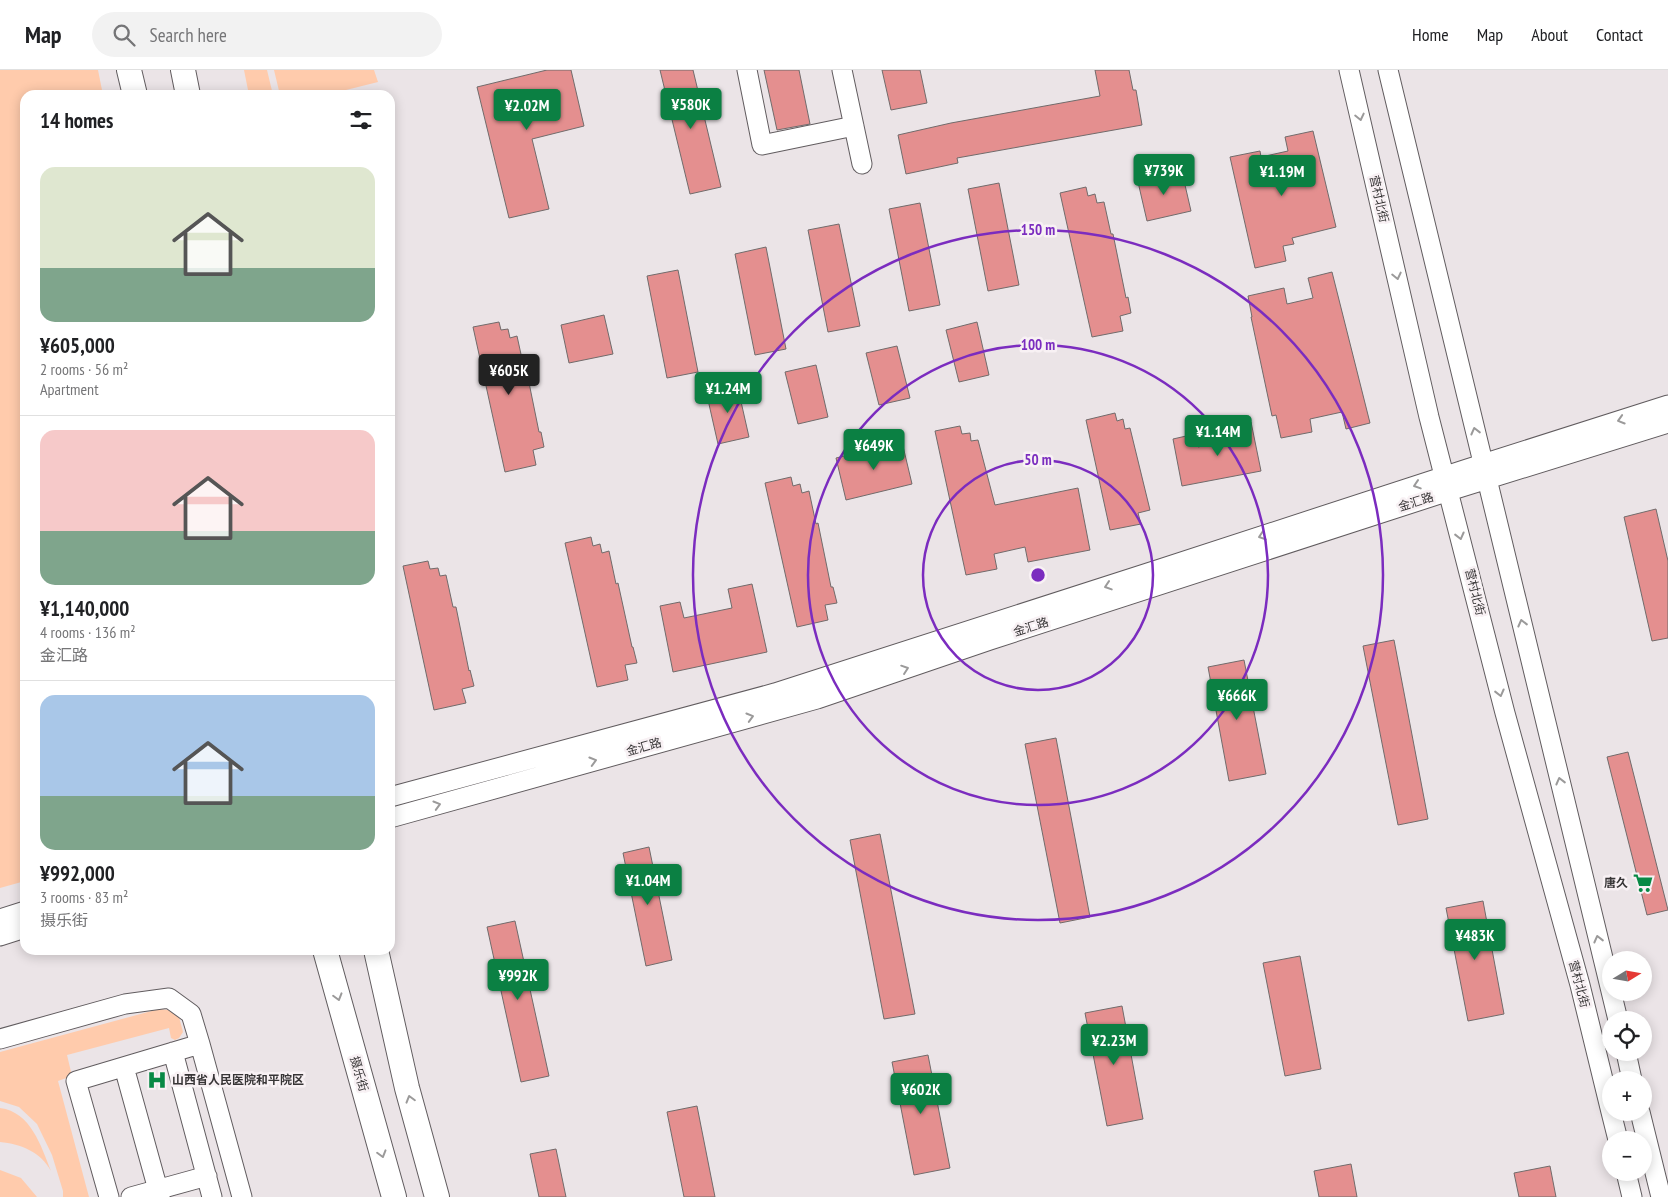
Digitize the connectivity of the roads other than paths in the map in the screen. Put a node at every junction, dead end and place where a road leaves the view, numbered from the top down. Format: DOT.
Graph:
graph roads {
  1 [pos="130,70"];
  2 [pos="183,70"];
  3 [pos="747,70"];
  4 [pos="842,70"];
  5 [pos="1349,70"];
  6 [pos="1388,70"];
  7 [pos="134,90"];
  8 [pos="187,90"];
  9 [pos="854,126"];
  10 [pos="862,164"];
  11 [pos="1668,406"];
  12 [pos="1668,423"];
  13 [pos="1485,471"];
  14 [pos="1447,483"];
  15 [pos="395,796"];
  16 [pos="395,817"];
  17 [pos="20,913"];
  18 [pos="0,919"];
  19 [pos="20,930"];
  20 [pos="0,936"];
  21 [pos="326,955"];
  22 [pos="377,955"];
  23 [pos="1616,1011"];
  24 [pos="0,1039"];
  25 [pos="200,1044"];
  26 [pos="173,1052"];
  27 [pos="124,1067"];
  28 [pos="1602,1075"];
  29 [pos="1642,1121"];
  30 [pos="207,1176"];
  31 [pos="1628,1181"];
  32 [pos="159,1193"];
  33 [pos="109,1197"];
  34 [pos="131,1197"];
  35 [pos="212,1197"];
  36 [pos="242,1197"];
  37 [pos="394,1197"];
  38 [pos="437,1197"];
  39 [pos="1632,1197"];
  40 [pos="1661,1197"];
  1 -- 7 [label="main road"];
  2 -- 8 [label="main road"];
  3 -- 9 [label="street"];
  4 -- 9 [label="street"];
  5 -- 14 [label="street, 营村北街, one-way"];
  13 -- 6 [label="street, one-way"];
  9 -- 10 [label="street"];
  11 -- 13 [label="street, 金汇路, one-way"];
  12 -- 13 [label="street, 金汇路"];
  13 -- 14 [label="street, 金汇路"];
  23 -- 13 [label="street, one-way"];
  14 -- 15 [label="street, 金汇路, one-way"];
  16 -- 14 [label="street, 金汇路, one-way"];
  14 -- 28 [label="street, 营村北街, one-way"];
  17 -- 18 [label="street"];
  19 -- 20 [label="street"];
  21 -- 37 [label="main road, 摄乐街, one-way"];
  38 -- 22 [label="main road, one-way"];
  24 -- 25 [label="street"];
  25 -- 26 [label="street"];
  25 -- 36 [label="street"];
  26 -- 27 [label="street"];
  26 -- 30 [label="street"];
  27 -- 32 [label="street"];
  27 -- 33 [label="street"];
  29 -- 40 [label="street"];
  30 -- 32 [label="street"];
  30 -- 35 [label="street"];
  31 -- 39 [label="street"];
  32 -- 34 [label="street"];
}
